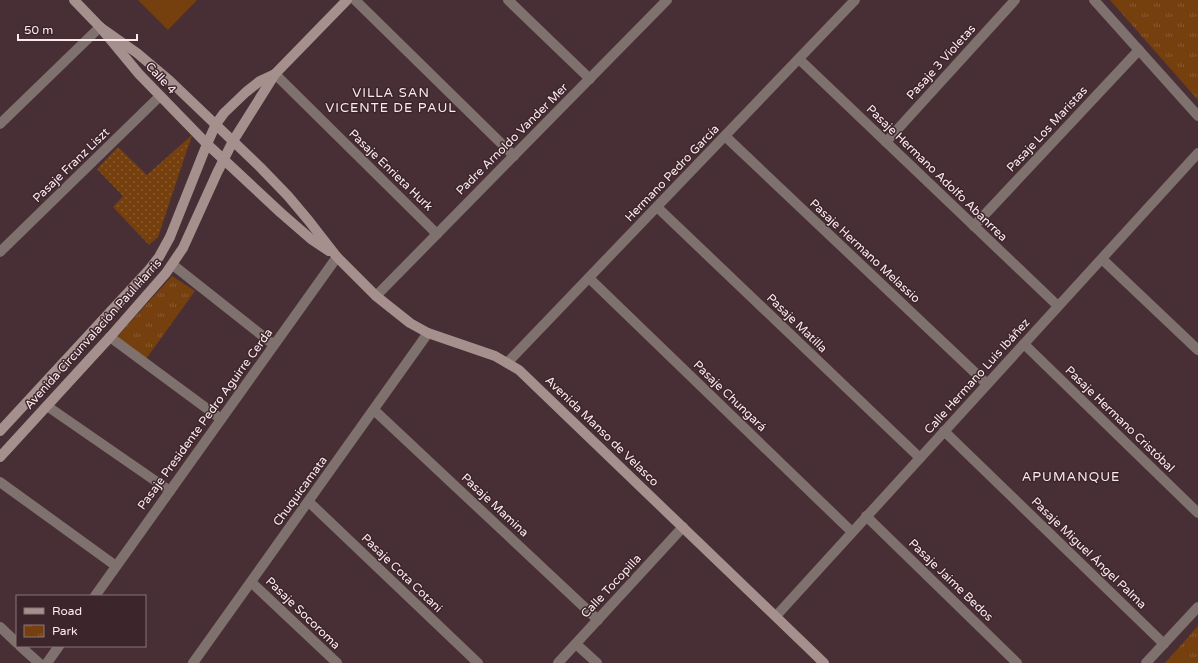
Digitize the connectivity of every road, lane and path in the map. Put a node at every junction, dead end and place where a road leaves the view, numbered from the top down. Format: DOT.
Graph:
graph roads {
  1 [pos="74,0"];
  2 [pos="347,0"];
  3 [pos="355,0"];
  4 [pos="508,0"];
  5 [pos="666,0"];
  6 [pos="855,0"];
  7 [pos="1015,0"];
  8 [pos="1094,0"];
  9 [pos="100,27"];
  10 [pos="1139,50"];
  11 [pos="799,59"];
  12 [pos="275,74"];
  13 [pos="590,79"];
  14 [pos="160,96"];
  15 [pos="1198,116"];
  16 [pos="0,124"];
  17 [pos="216,124"];
  18 [pos="725,136"];
  19 [pos="233,141"];
  20 [pos="886,142"];
  21 [pos="207,144"];
  22 [pos="1198,153"];
  23 [pos="514,156"];
  24 [pos="223,159"];
  25 [pos="657,207"];
  26 [pos="974,226"];
  27 [pos="437,234"];
  28 [pos="0,252"];
  29 [pos="337,257"];
  30 [pos="1102,259"];
  31 [pos="172,265"];
  32 [pos="589,278"];
  33 [pos="376,296"];
  34 [pos="1058,306"];
  35 [pos="428,334"];
  36 [pos="110,337"];
  37 [pos="1024,344"];
  38 [pos="274,345"];
  39 [pos="1198,350"];
  40 [pos="507,363"];
  41 [pos="987,384"];
  42 [pos="47,406"];
  43 [pos="374,410"];
  44 [pos="220,419"];
  45 [pos="0,431"];
  46 [pos="944,431"];
  47 [pos="0,457"];
  48 [pos="920,458"];
  49 [pos="0,482"];
  50 [pos="170,491"];
  51 [pos="309,502"];
  52 [pos="1198,513"];
  53 [pos="866,516"];
  54 [pos="683,527"];
  55 [pos="852,532"];
  56 [pos="116,566"];
  57 [pos="252,582"];
  58 [pos="96,595"];
  59 [pos="1198,606"];
  60 [pos="776,616"];
  61 [pos="598,620"];
  62 [pos="0,627"];
  63 [pos="16,642"];
  64 [pos="576,644"];
  65 [pos="1164,644"];
  66 [pos="21,647"];
  67 [pos="58,647"];
  68 [pos="38,663"];
  69 [pos="47,663"];
  70 [pos="193,663"];
  71 [pos="336,663"];
  72 [pos="478,663"];
  73 [pos="558,663"];
  74 [pos="597,663"];
  75 [pos="824,663"];
  76 [pos="1016,663"];
  77 [pos="1146,663"];
  1 -- 9 [label="street, Calle 4"];
  2 -- 12 [label="street, Avenida Circunvalación Paul Harris"];
  3 -- 23 [label="street"];
  4 -- 13 [label="street"];
  5 -- 13 [label="street, Padre Arnoldo Vander Mer"];
  6 -- 11 [label="street, Hermano Pedro García"];
  7 -- 20 [label="street, Pasaje 3 Violetas"];
  8 -- 10 [label="street"];
  9 -- 14 [label="street, Calle 4"];
  9 -- 16 [label="street"];
  9 -- 17 [label="street, Calle 4"];
  10 -- 15 [label="street"];
  10 -- 26 [label="street, Pasaje Los Maristas"];
  11 -- 18 [label="street, Hermano Pedro García"];
  11 -- 20 [label="street, Pasaje Hermano Adolfo Abanrrea"];
  12 -- 17 [label="street, Avenida Circunvalación Paul Harris"];
  12 -- 19 [label="street, Avenida Circunvalación Paul Harris"];
  12 -- 27 [label="street, Pasaje Enrieta Hurk"];
  13 -- 23 [label="street, Padre Arnoldo Vander Mer"];
  14 -- 21 [label="street, Calle 4"];
  14 -- 28 [label="street, Pasaje Franz Liszt"];
  17 -- 19 [label="street, Avenida Manso de Velasco"];
  17 -- 21 [label="street, Avenida Circunvalación Paul Harris"];
  18 -- 25 [label="street, Hermano Pedro García"];
  18 -- 41 [label="street, Pasaje Hermano Melassio"];
  19 -- 24 [label="street, Avenida Circunvalación Paul Harris"];
  19 -- 29 [label="street, Avenida Manso de Velasco"];
  20 -- 26 [label="street, Pasaje Hermano Adolfo Abanrrea"];
  21 -- 24 [label="street, Avenida Manso de Velasco"];
  21 -- 45 [label="street, Avenida Circunvalación Paul Harris"];
  22 -- 30 [label="street, Calle Hermano Luis Ibáñez"];
  23 -- 27 [label="street, Padre Arnoldo Vander Mer"];
  24 -- 29 [label="street, Avenida Manso de Velasco"];
  24 -- 31 [label="street, Avenida Circunvalación Paul Harris"];
  25 -- 32 [label="street, Hermano Pedro García"];
  25 -- 48 [label="street, Pasaje Matilla"];
  26 -- 34 [label="street, Pasaje Hermano Adolfo Abanrrea"];
  27 -- 33 [label="street, Padre Arnoldo Vander Mer"];
  29 -- 33 [label="street, Avenida Manso de Velasco"];
  29 -- 38 [label="street, Pasaje Presidente Pedro Aguirre Cerda"];
  30 -- 34 [label="street, Calle Hermano Luis Ibáñez"];
  30 -- 39 [label="street"];
  31 -- 36 [label="street, Avenida Circunvalación Paul Harris"];
  31 -- 38 [label="street"];
  32 -- 40 [label="street, Hermano Pedro García"];
  32 -- 55 [label="street, Pasaje Chungará"];
  33 -- 35 [label="street, Avenida Manso de Velasco"];
  34 -- 37 [label="street, Calle Hermano Luis Ibáñez"];
  35 -- 40 [label="street, Avenida Manso de Velasco"];
  35 -- 43 [label="street, Chuquicamata"];
  36 -- 42 [label="street, Avenida Circunvalación Paul Harris"];
  36 -- 44 [label="street"];
  37 -- 41 [label="street, Calle Hermano Luis Ibáñez"];
  37 -- 52 [label="street, Pasaje Hermano Cristóbal"];
  38 -- 44 [label="street, Pasaje Presidente Pedro Aguirre Cerda"];
  40 -- 54 [label="street, Avenida Manso de Velasco"];
  41 -- 46 [label="street, Calle Hermano Luis Ibáñez"];
  42 -- 47 [label="street, Avenida Circunvalación Paul Harris"];
  42 -- 50 [label="street"];
  43 -- 51 [label="street, Chuquicamata"];
  43 -- 61 [label="street, Pasaje Mamina"];
  44 -- 50 [label="street, Pasaje Presidente Pedro Aguirre Cerda"];
  46 -- 48 [label="street, Calle Hermano Luis Ibáñez"];
  46 -- 65 [label="street, Pasaje Miguel Ángel Palma"];
  48 -- 53 [label="street, Calle Hermano Luis Ibáñez"];
  49 -- 56 [label="street"];
  50 -- 56 [label="street, Pasaje Presidente Pedro Aguirre Cerda"];
  51 -- 57 [label="street, Chuquicamata"];
  51 -- 72 [label="street, Pasaje Cota Cotani"];
  53 -- 55 [label="street, Calle Hermano Luis Ibáñez"];
  53 -- 76 [label="street, Pasaje Jaime Bedos"];
  54 -- 60 [label="street, Avenida Manso de Velasco"];
  54 -- 61 [label="street, Calle Tocopilla"];
  55 -- 60 [label="street, Calle Hermano Luis Ibáñez"];
  56 -- 58 [label="street, Pasaje Presidente Pedro Aguirre Cerda"];
  57 -- 70 [label="street, Chuquicamata"];
  57 -- 71 [label="street, Pasaje Socoroma"];
  59 -- 65 [label="street"];
  60 -- 75 [label="street, Avenida Manso de Velasco"];
  61 -- 64 [label="street, Calle Tocopilla"];
  62 -- 63 [label="street"];
  64 -- 73 [label="street, Calle Tocopilla"];
  64 -- 74 [label="street"];
  65 -- 77 [label="street"];
  66 -- 68 [label="street"];
  67 -- 69 [label="street"];
}
